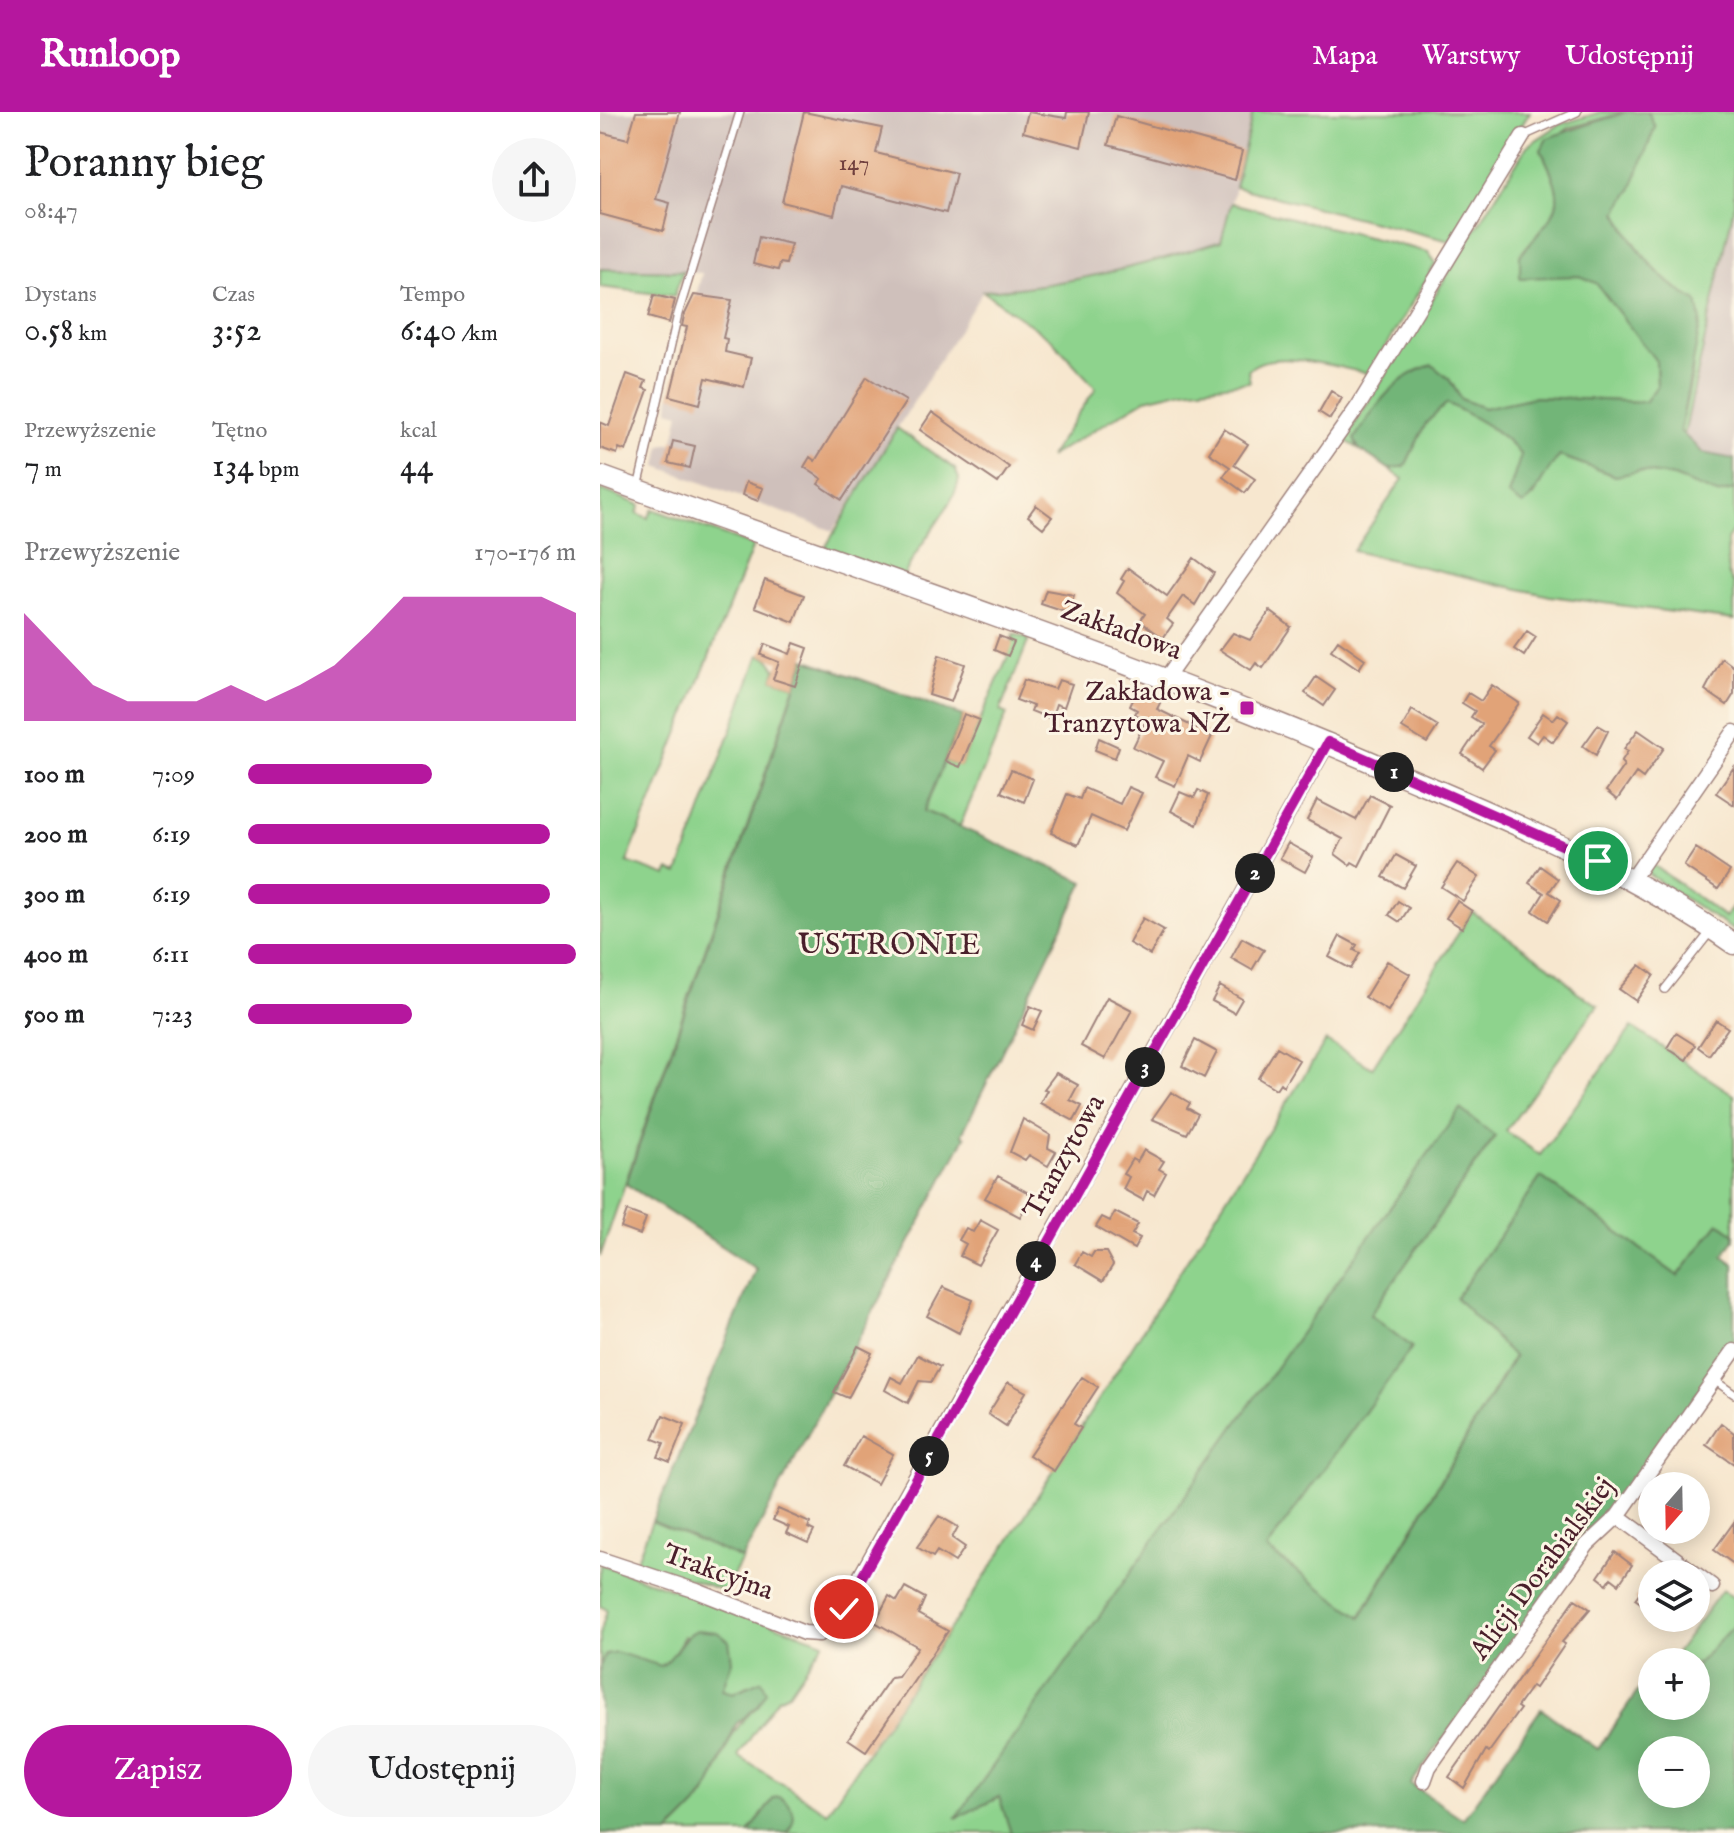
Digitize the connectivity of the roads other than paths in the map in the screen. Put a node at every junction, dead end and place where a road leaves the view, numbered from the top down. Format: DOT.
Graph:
graph roads {
  1 [pos="740,112"];
  2 [pos="1577,112"];
  3 [pos="1523,136"];
  4 [pos="600,476"];
  5 [pos="638,490"];
  6 [pos="1167,677"];
  7 [pos="1734,732"];
  8 [pos="1328,742"];
  9 [pos="1633,878"];
  10 [pos="1713,929"];
  11 [pos="1734,944"];
  12 [pos="1665,989"];
  13 [pos="1734,1351"];
  14 [pos="1714,1380"];
  15 [pos="1734,1394"];
  16 [pos="1618,1516"];
  17 [pos="600,1559"];
  18 [pos="1712,1586"];
  19 [pos="819,1634"];
  20 [pos="1424,1781"];
  1 -- 5 [label="lane"];
  2 -- 3 [label="lane"];
  3 -- 6 [label="street"];
  4 -- 5 [label="street, Zakładowa"];
  5 -- 6 [label="street, Zakładowa"];
  6 -- 8 [label="street, Zakładowa"];
  7 -- 9 [label="street"];
  8 -- 9 [label="street, Zakładowa"];
  8 -- 19 [label="street, Tranzytowa"];
  9 -- 10 [label="street, Zakładowa"];
  10 -- 11 [label="street, Zakładowa"];
  10 -- 12 [label="lane"];
  13 -- 14 [label="street, Alicji Dorabialskiej"];
  14 -- 15 [label="lane"];
  14 -- 16 [label="street, Alicji Dorabialskiej"];
  16 -- 18 [label="street"];
  16 -- 20 [label="street, Alicji Dorabialskiej"];
  17 -- 19 [label="street, Trakcyjna"];
}
